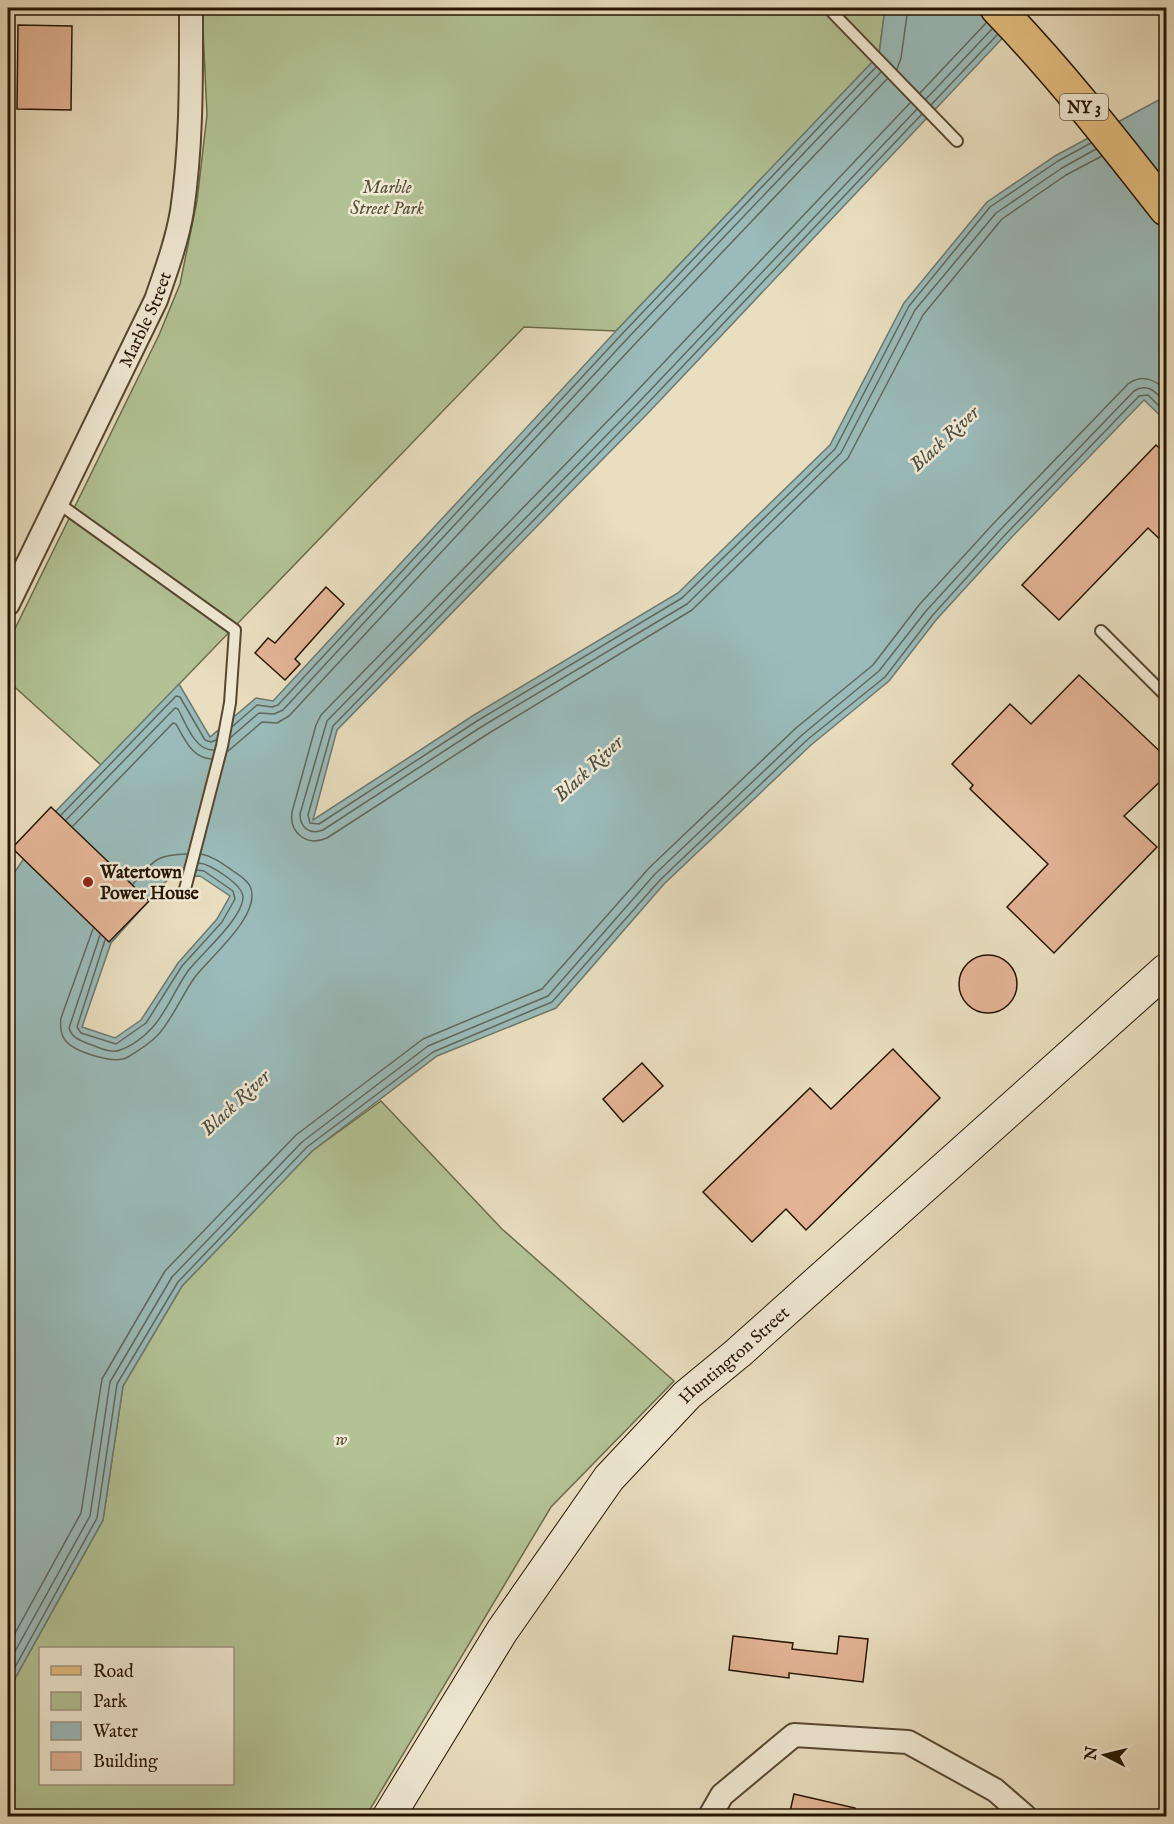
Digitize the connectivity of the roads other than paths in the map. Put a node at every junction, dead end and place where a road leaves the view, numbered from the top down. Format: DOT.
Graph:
graph roads {
  1 [pos="191,8"];
  2 [pos="997,8"];
  3 [pos="833,13"];
  4 [pos="957,141"];
  5 [pos="1167,209"];
  6 [pos="58,503"];
  7 [pos="8,604"];
  8 [pos="1101,631"];
  9 [pos="1167,696"];
  10 [pos="185,889"];
  11 [pos="1167,970"];
  12 [pos="389,1816"];
  13 [pos="710,1816"];
  14 [pos="1025,1816"];
  1 -- 6 [label="street, Marble Street"];
  2 -- 5 [label="main road, NY 3"];
  3 -- 4 [label="lane"];
  6 -- 7 [label="street, Marble Street"];
  6 -- 10 [label="lane"];
  8 -- 9 [label="lane"];
  11 -- 12 [label="street, Huntington Street"];
  13 -- 14 [label="street"];
}
